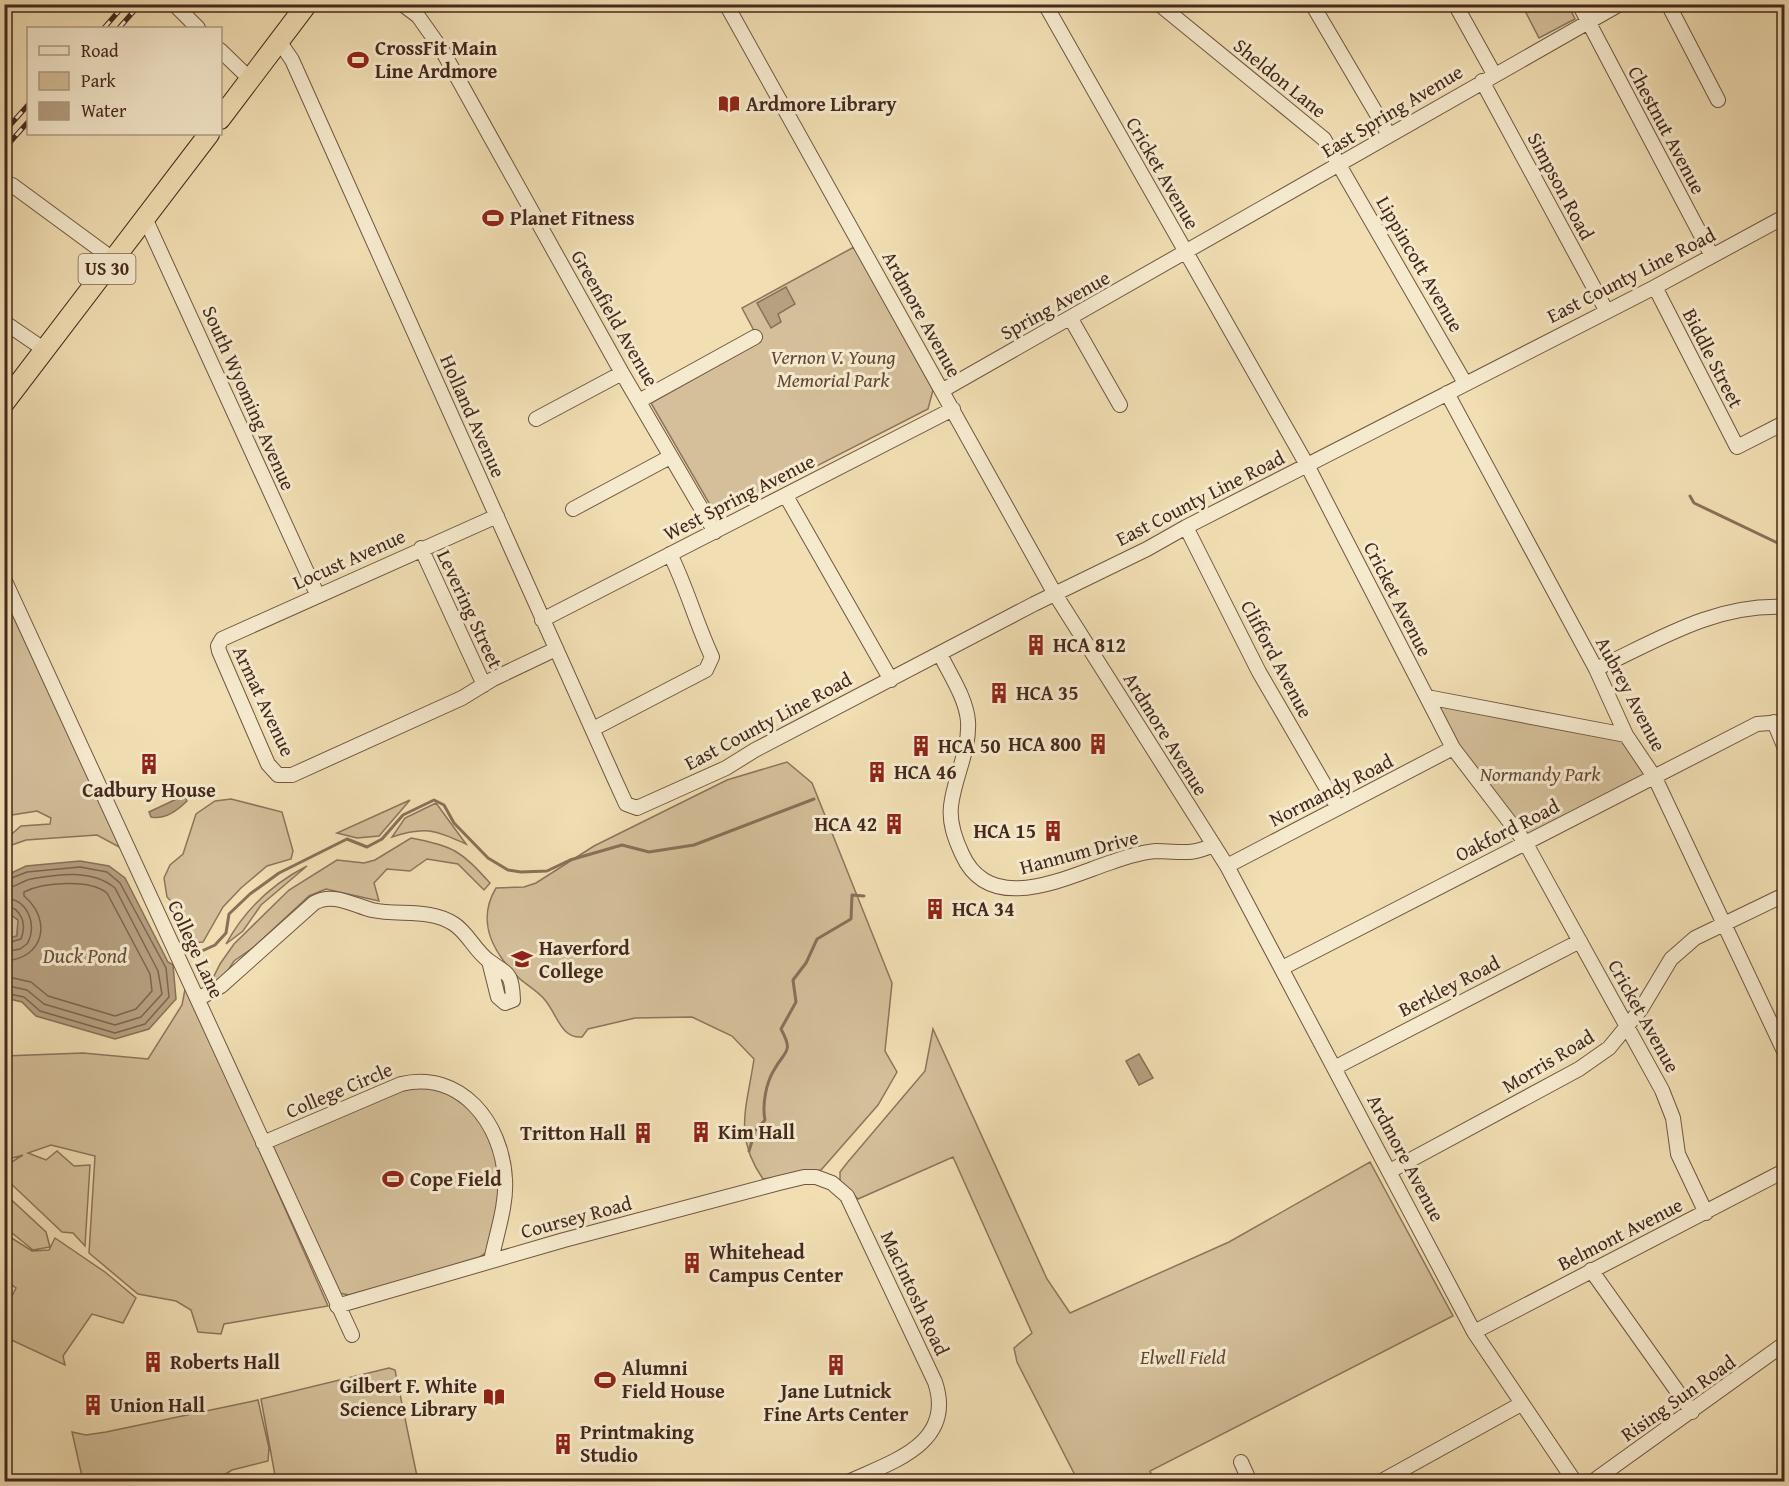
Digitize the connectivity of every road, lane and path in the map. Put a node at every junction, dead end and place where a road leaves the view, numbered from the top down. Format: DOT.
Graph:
graph roads {
  1 [pos="174,4"];
  2 [pos="308,4"];
  3 [pos="402,4"];
  4 [pos="726,4"];
  5 [pos="1045,4"];
  6 [pos="1159,4"];
  7 [pos="1312,4"];
  8 [pos="1455,4"];
  9 [pos="1579,4"];
  10 [pos="1620,4"];
  11 [pos="1668,4"];
  12 [pos="1587,22"];
  13 [pos="197,27"];
  14 [pos="279,41"];
  15 [pos="222,52"];
  16 [pos="1488,77"];
  17 [pos="250,79"];
  18 [pos="1718,100"];
  19 [pos="222,115"];
  20 [pos="208,135"];
  21 [pos="1389,135"];
  22 [pos="1341,165"];
  23 [pos="12,185"];
  24 [pos="1785,217"];
  25 [pos="145,218"];
  26 [pos="1186,252"];
  27 [pos="1712,256"];
  28 [pos="114,260"];
  29 [pos="1655,287"];
  30 [pos="1606,310"];
  31 [pos="1071,319"];
  32 [pos="4,322"];
  33 [pos="755,337"];
  34 [pos="45,350"];
  35 [pos="622,373"];
  36 [pos="1465,383"];
  37 [pos="943,390"];
  38 [pos="1446,393"];
  39 [pos="639,401"];
  40 [pos="4,404"];
  41 [pos="1120,405"];
  42 [pos="953,409"];
  43 [pos="536,419"];
  44 [pos="1785,423"];
  45 [pos="670,457"];
  46 [pos="1307,465"];
  47 [pos="786,496"];
  48 [pos="573,508"];
  49 [pos="497,516"];
  50 [pos="1186,527"];
  51 [pos="715,532"];
  52 [pos="421,548"];
  53 [pos="670,554"];
  54 [pos="4,579"];
  55 [pos="1055,594"];
  56 [pos="314,596"];
  57 [pos="1785,607"];
  58 [pos="542,620"];
  59 [pos="219,642"];
  60 [pos="556,649"];
  61 [pos="940,654"];
  62 [pos="1596,669"];
  63 [pos="891,680"];
  64 [pos="484,685"];
  65 [pos="1427,698"];
  66 [pos="1779,722"];
  67 [pos="593,729"];
  68 [pos="1626,735"];
  69 [pos="1785,747"];
  70 [pos="1454,748"];
  71 [pos="1655,778"];
  72 [pos="631,807"];
  73 [pos="1338,808"];
  74 [pos="1525,842"];
  75 [pos="1214,845"];
  76 [pos="1227,866"];
  77 [pos="1785,895"];
  78 [pos="1724,924"];
  79 [pos="1580,941"];
  80 [pos="489,961"];
  81 [pos="1282,968"];
  82 [pos="198,999"];
  83 [pos="1627,1028"];
  84 [pos="1785,1051"];
  85 [pos="1336,1067"];
  86 [pos="262,1143"];
  87 [pos="1390,1171"];
  88 [pos="1785,1171"];
  89 [pos="827,1180"];
  90 [pos="1706,1213"];
  91 [pos="491,1261"];
  92 [pos="1591,1270"];
  93 [pos="337,1306"];
  94 [pos="1474,1332"];
  95 [pos="352,1335"];
  96 [pos="1785,1344"];
  97 [pos="1521,1404"];
  98 [pos="1692,1412"];
  99 [pos="1240,1462"];
  100 [pos="1382,1481"];
  101 [pos="848,1482"];
  102 [pos="1250,1482"];
  103 [pos="1575,1482"];
  104 [pos="1592,1482"];
  1 -- 13 [label="street"];
  2 -- 14 [label="highway"];
  3 -- 35 [label="street, Greenfield Avenue"];
  4 -- 37 [label="street, Ardmore Avenue"];
  5 -- 26 [label="street, Cricket Avenue"];
  6 -- 22 [label="street, Sheldon Lane"];
  7 -- 21 [label="street"];
  8 -- 16 [label="street, Simpson Road"];
  9 -- 12 [label="street, Chestnut Avenue"];
  10 -- 12 [label="street, East Spring Avenue"];
  11 -- 18 [label="street"];
  12 -- 16 [label="street, East Spring Avenue"];
  12 -- 27 [label="street, Chestnut Avenue"];
  14 -- 17 [label="highway"];
  14 -- 49 [label="street, Holland Avenue"];
  15 -- 17 [label="street"];
  16 -- 21 [label="street, East Spring Avenue"];
  16 -- 30 [label="street, Simpson Road"];
  17 -- 19 [label="highway"];
  20 -- 25 [label="highway, US 30"];
  21 -- 22 [label="street, East Spring Avenue"];
  22 -- 26 [label="street, East Spring Avenue"];
  22 -- 36 [label="street, Lippincott Avenue"];
  23 -- 28 [label="street"];
  24 -- 27 [label="street, East County Line Road"];
  25 -- 28 [label="highway, US 30"];
  25 -- 56 [label="street, South Wyoming Avenue"];
  26 -- 31 [label="street, Spring Avenue"];
  26 -- 46 [label="street, Cricket Avenue"];
  27 -- 29 [label="street, East County Line Road"];
  28 -- 34 [label="highway, US 30"];
  29 -- 30 [label="street, East County Line Road"];
  29 -- 44 [label="street, Biddle Street"];
  30 -- 36 [label="street, East County Line Road"];
  31 -- 37 [label="street, Spring Avenue"];
  31 -- 41 [label="street"];
  32 -- 34 [label="street"];
  33 -- 39 [label="street"];
  34 -- 40 [label="highway, US 30"];
  35 -- 39 [label="street, Greenfield Avenue"];
  35 -- 43 [label="street"];
  36 -- 38 [label="street, East County Line Road"];
  37 -- 42 [label="street, Ardmore Avenue"];
  38 -- 46 [label="street, East County Line Road"];
  38 -- 62 [label="street, Aubrey Avenue"];
  39 -- 45 [label="street, Greenfield Avenue"];
  42 -- 47 [label="street, West Spring Avenue"];
  42 -- 55 [label="street, Ardmore Avenue"];
  45 -- 48 [label="street"];
  45 -- 51 [label="street, Greenfield Avenue"];
  46 -- 50 [label="street, East County Line Road"];
  46 -- 65 [label="street, Cricket Avenue"];
  47 -- 51 [label="street, West Spring Avenue"];
  47 -- 63 [label="street"];
  49 -- 52 [label="street, Locust Avenue"];
  49 -- 58 [label="street, Holland Avenue"];
  50 -- 55 [label="street, East County Line Road"];
  50 -- 73 [label="street, Clifford Avenue"];
  51 -- 53 [label="street, West Spring Avenue"];
  52 -- 56 [label="street, Locust Avenue"];
  52 -- 64 [label="street, Levering Street"];
  53 -- 58 [label="street, West Spring Avenue"];
  53 -- 67 [label="street"];
  54 -- 82 [label="street, College Lane"];
  55 -- 61 [label="street, East County Line Road"];
  55 -- 75 [label="street, Ardmore Avenue"];
  56 -- 59 [label="street, Locust Avenue"];
  57 -- 62 [label="street"];
  58 -- 60 [label="street, Holland Avenue"];
  59 -- 64 [label="street, Armat Avenue"];
  60 -- 64 [label="street"];
  60 -- 67 [label="street, Holland Avenue"];
  61 -- 63 [label="street, East County Line Road"];
  61 -- 75 [label="street, Hannum Drive"];
  62 -- 68 [label="street, Aubrey Avenue"];
  63 -- 72 [label="street, East County Line Road"];
  65 -- 68 [label="street"];
  65 -- 70 [label="street, Cricket Avenue"];
  66 -- 69 [label="street"];
  66 -- 71 [label="street, Oakford Road"];
  67 -- 72 [label="street, Holland Avenue"];
  68 -- 71 [label="street, Aubrey Avenue"];
  70 -- 73 [label="street, Normandy Road"];
  70 -- 74 [label="street, Cricket Avenue"];
  71 -- 74 [label="street, Oakford Road"];
  71 -- 78 [label="street, Aubrey Avenue"];
  73 -- 76 [label="street, Normandy Road"];
  74 -- 79 [label="street, Cricket Avenue"];
  74 -- 81 [label="street, Oakford Road"];
  75 -- 76 [label="street, Ardmore Avenue"];
  76 -- 81 [label="street, Ardmore Avenue"];
  77 -- 78 [label="street, Morris Road"];
  78 -- 83 [label="street, Morris Road"];
  78 -- 84 [label="street, Aubrey Avenue"];
  79 -- 83 [label="street, Cricket Avenue"];
  79 -- 85 [label="street, Berkley Road"];
  80 -- 82 [label="street"];
  81 -- 85 [label="street, Ardmore Avenue"];
  82 -- 86 [label="street, College Lane"];
  83 -- 87 [label="street, Morris Road"];
  83 -- 90 [label="street, Cricket Avenue"];
  85 -- 87 [label="street, Ardmore Avenue"];
  86 -- 91 [label="street, College Circle"];
  86 -- 93 [label="street, College Lane"];
  87 -- 94 [label="street, Ardmore Avenue"];
  88 -- 90 [label="street, Belmont Avenue"];
  89 -- 91 [label="street, Coursey Road"];
  89 -- 101 [label="street, MacIntosh Road"];
  90 -- 92 [label="street, Belmont Avenue"];
  91 -- 93 [label="street, Coursey Road"];
  92 -- 94 [label="street, Belmont Avenue"];
  92 -- 98 [label="street"];
  93 -- 95 [label="street, College Lane"];
  94 -- 97 [label="street, Ardmore Avenue"];
  96 -- 98 [label="street, Rising Sun Road"];
  97 -- 100 [label="street"];
  97 -- 103 [label="street, Ardmore Avenue"];
  98 -- 104 [label="street, Rising Sun Road"];
  99 -- 102 [label="street"];
}
